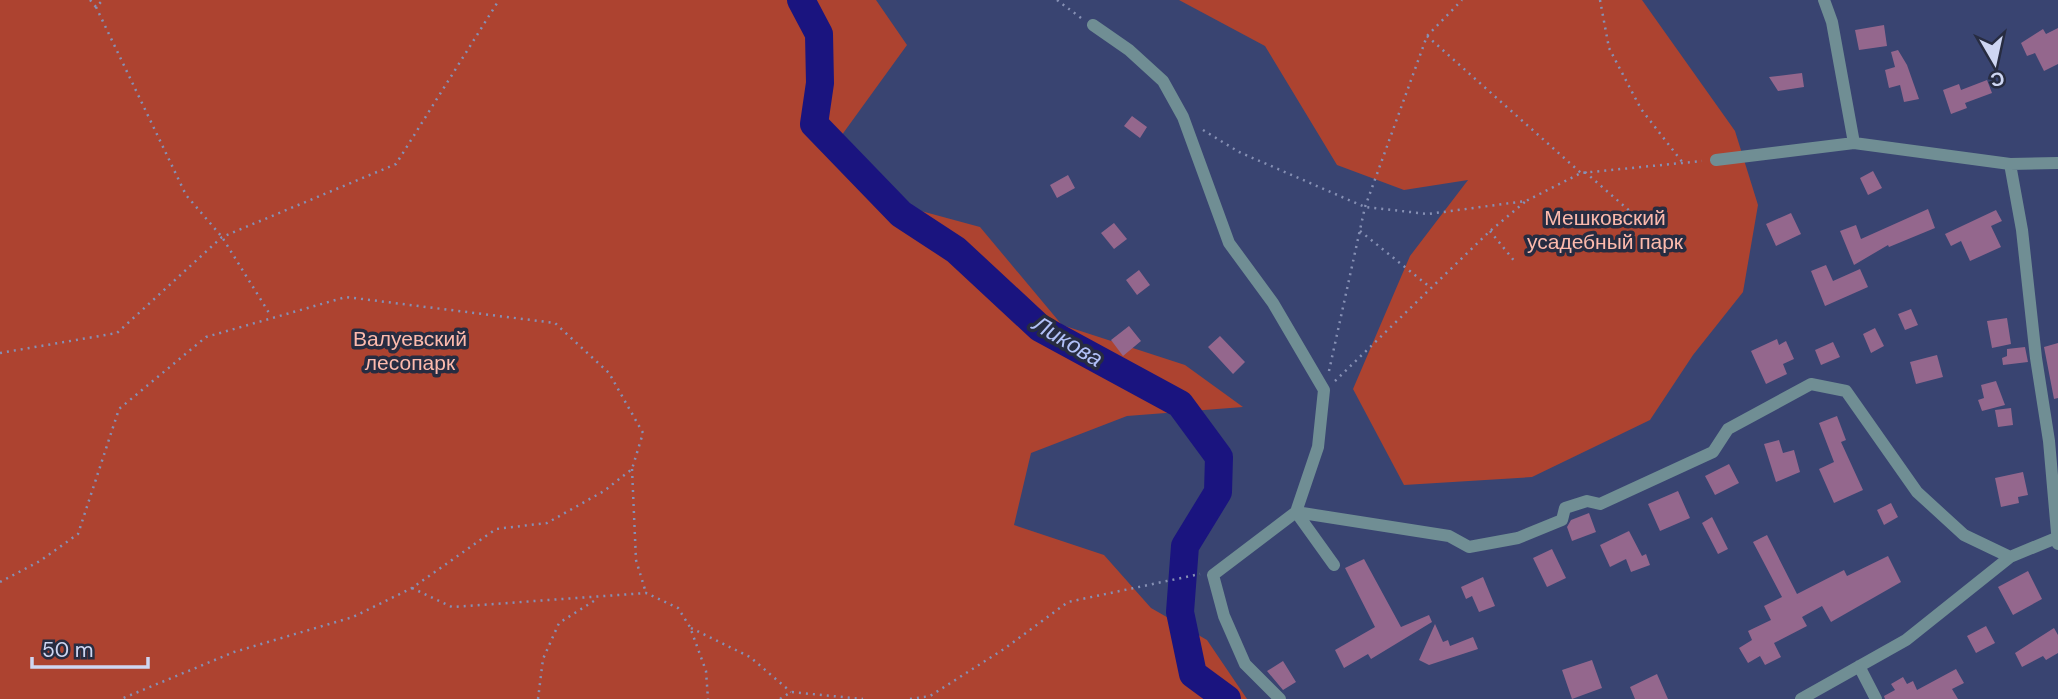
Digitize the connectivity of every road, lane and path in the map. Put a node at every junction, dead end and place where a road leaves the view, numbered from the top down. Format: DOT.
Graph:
graph roads {
  1 [pos="90,0"];
  2 [pos="103,0"];
  3 [pos="499,0"];
  4 [pos="1057,0"];
  5 [pos="1462,0"];
  6 [pos="1600,0"];
  7 [pos="1824,0"];
  8 [pos="96,7"];
  9 [pos="1093,25"];
  10 [pos="1427,36"];
  11 [pos="1183,117"];
  12 [pos="1854,143"];
  13 [pos="1716,160"];
  14 [pos="1683,163"];
  15 [pos="2058,163"];
  16 [pos="2010,164"];
  17 [pos="1583,172"];
  18 [pos="1526,201"];
  19 [pos="1365,207"];
  20 [pos="1632,213"];
  21 [pos="1360,230"];
  22 [pos="1490,231"];
  23 [pos="222,237"];
  24 [pos="1516,263"];
  25 [pos="1432,289"];
  26 [pos="271,318"];
  27 [pos="0,353"];
  28 [pos="1324,390"];
  29 [pos="632,469"];
  30 [pos="1296,512"];
  31 [pos="2058,514"];
  32 [pos="2057,541"];
  33 [pos="2010,557"];
  34 [pos="1334,565"];
  35 [pos="1202,574"];
  36 [pos="0,582"];
  37 [pos="412,588"];
  38 [pos="646,593"];
  39 [pos="600,597"];
  40 [pos="690,627"];
  41 [pos="1859,666"];
  42 [pos="791,692"];
  43 [pos="121,699"];
  44 [pos="538,699"];
  45 [pos="708,699"];
  46 [pos="780,699"];
  47 [pos="863,699"];
  48 [pos="910,699"];
  49 [pos="1280,699"];
  50 [pos="1801,699"];
  51 [pos="1876,699"];
  1 -- 8 [label="path"];
  2 -- 8 [label="path"];
  3 -- 23 [label="path"];
  4 -- 9 [label="path"];
  5 -- 10 [label="path"];
  6 -- 14 [label="path"];
  7 -- 12 [label="street"];
  8 -- 23 [label="path"];
  9 -- 11 [label="street"];
  10 -- 17 [label="path"];
  10 -- 19 [label="path"];
  11 -- 19 [label="path"];
  11 -- 28 [label="street"];
  12 -- 13 [label="street"];
  12 -- 16 [label="street"];
  13 -- 14 [label="path"];
  14 -- 17 [label="path"];
  15 -- 16 [label="street"];
  16 -- 31 [label="street"];
  17 -- 18 [label="path"];
  17 -- 20 [label="path"];
  18 -- 19 [label="path"];
  18 -- 22 [label="path"];
  19 -- 21 [label="path"];
  21 -- 25 [label="path"];
  21 -- 28 [label="path"];
  22 -- 24 [label="path"];
  22 -- 25 [label="path"];
  23 -- 26 [label="path"];
  23 -- 27 [label="path"];
  25 -- 28 [label="path"];
  26 -- 29 [label="path"];
  26 -- 36 [label="path"];
  28 -- 30 [label="street"];
  29 -- 37 [label="path"];
  29 -- 38 [label="path"];
  30 -- 33 [label="street"];
  30 -- 34 [label="street"];
  30 -- 49 [label="street"];
  31 -- 32 [label="street"];
  32 -- 33 [label="street"];
  33 -- 41 [label="street"];
  35 -- 48 [label="path"];
  37 -- 39 [label="path"];
  37 -- 43 [label="path"];
  38 -- 39 [label="path"];
  38 -- 40 [label="path"];
  39 -- 44 [label="path"];
  40 -- 42 [label="path"];
  40 -- 45 [label="path"];
  41 -- 50 [label="street"];
  41 -- 51 [label="street"];
  42 -- 46 [label="path"];
  42 -- 47 [label="path"];
}
